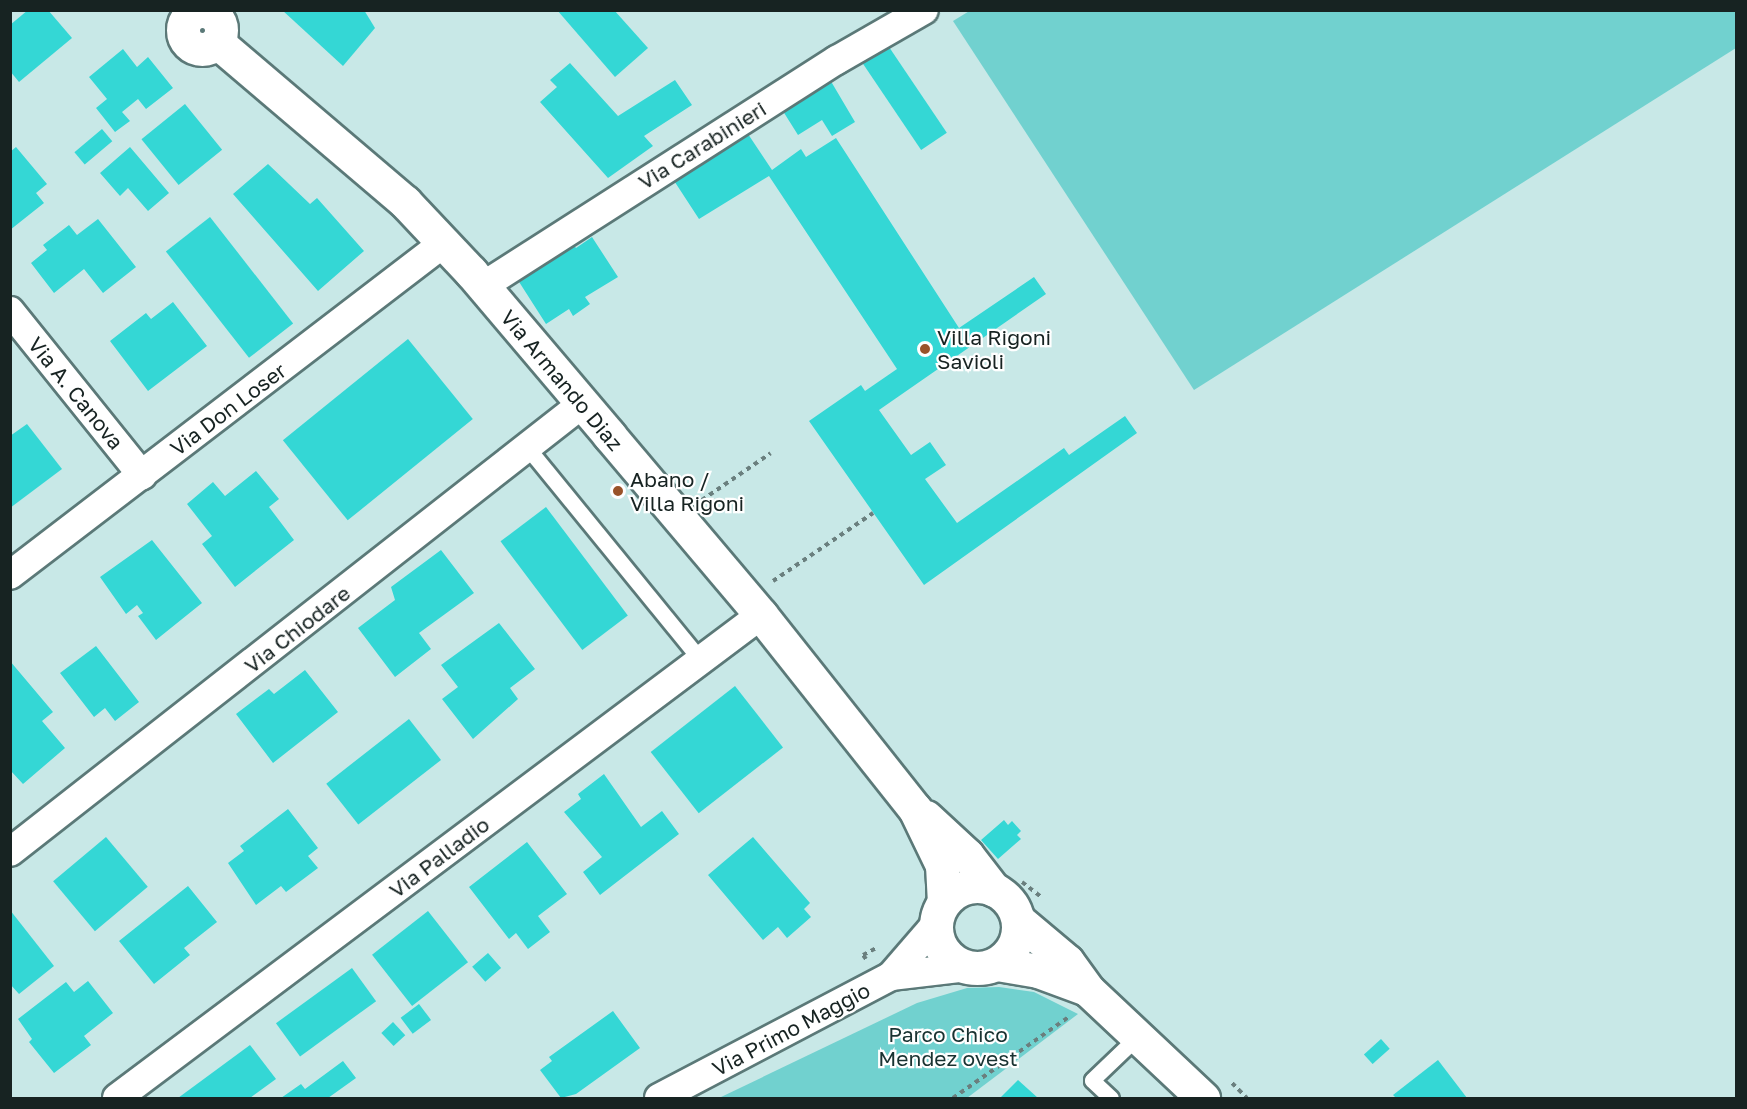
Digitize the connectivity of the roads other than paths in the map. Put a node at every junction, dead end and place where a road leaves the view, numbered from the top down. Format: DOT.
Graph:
graph roads {
  1 [pos="924,10"];
  2 [pos="197,19"];
  3 [pos="445,242"];
  4 [pos="483,286"];
  5 [pos="10,311"];
  6 [pos="582,404"];
  7 [pos="527,447"];
  8 [pos="142,475"];
  9 [pos="10,575"];
  10 [pos="761,615"];
  11 [pos="701,660"];
  12 [pos="915,809"];
  13 [pos="10,852"];
  14 [pos="994,890"];
  15 [pos="940,913"];
  16 [pos="1018,920"];
  17 [pos="983,965"];
  18 [pos="891,976"];
  19 [pos="1083,1000"];
  20 [pos="1138,1036"];
  21 [pos="117,1098"];
  22 [pos="659,1098"];
  23 [pos="1111,1098"];
  24 [pos="1203,1098"];
  1 -- 4 [label="street, Via Carabinieri"];
  2 -- 3 [label="street, Via Armando Diaz"];
  3 -- 4 [label="street, Via Armando Diaz"];
  3 -- 8 [label="street, Via Don Loser"];
  4 -- 6 [label="street, Via Armando Diaz"];
  5 -- 8 [label="street, Via A. Canova"];
  6 -- 7 [label="street, Via Chiodare"];
  6 -- 10 [label="street, Via Armando Diaz"];
  7 -- 11 [label="lane"];
  7 -- 13 [label="street, Via Chiodare"];
  8 -- 9 [label="street, Via Don Loser"];
  10 -- 11 [label="street, Via Palladio"];
  10 -- 12 [label="street, Via Armando Diaz"];
  11 -- 21 [label="street, Via Palladio"];
  12 -- 14 [label="street, Via Armando Diaz"];
  12 -- 15 [label="street, Via Armando Diaz"];
  14 -- 15 [label="street"];
  14 -- 16 [label="street"];
  15 -- 17 [label="street"];
  15 -- 18 [label="street, Via Primo Maggio"];
  16 -- 17 [label="street"];
  16 -- 19 [label="street"];
  17 -- 18 [label="street, Via Primo Maggio"];
  17 -- 19 [label="street"];
  18 -- 22 [label="street, Via Primo Maggio"];
  19 -- 20 [label="street"];
  20 -- 23 [label="lane"];
  20 -- 24 [label="street"];
}
